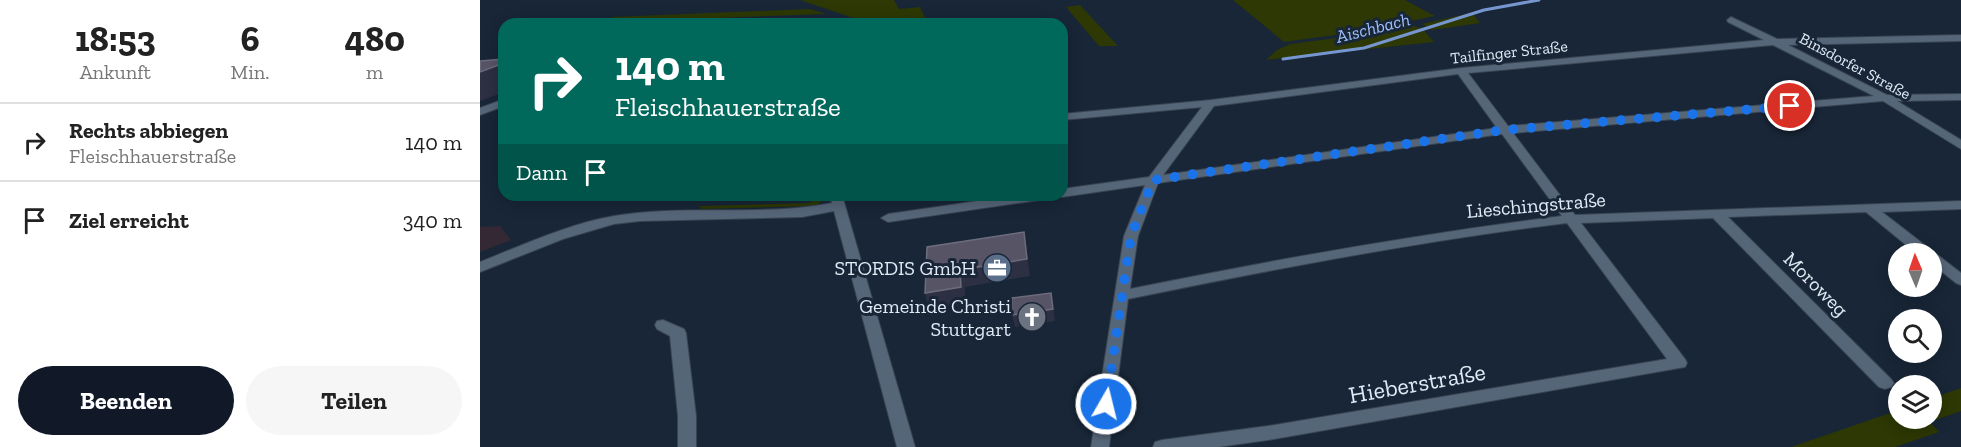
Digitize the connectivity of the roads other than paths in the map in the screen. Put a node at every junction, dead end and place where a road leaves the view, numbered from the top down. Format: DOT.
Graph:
graph roads {
  1 [pos="1731,20"];
  2 [pos="1961,38"];
  3 [pos="1773,42"];
  4 [pos="1461,71"];
  5 [pos="1961,97"];
  6 [pos="1886,98"];
  7 [pos="1210,103"];
  8 [pos="498,104"];
  9 [pos="480,112"];
  10 [pos="1068,116"];
  11 [pos="1504,130"];
  12 [pos="1961,145"];
  13 [pos="1153,180"];
  14 [pos="1068,192"];
  15 [pos="834,201"];
  16 [pos="837,201"];
  17 [pos="1005,201"];
  18 [pos="1961,205"];
  19 [pos="1870,209"];
  20 [pos="1717,214"];
  21 [pos="888,218"];
  22 [pos="1569,219"];
  23 [pos="1913,243"];
  24 [pos="1942,265"];
  25 [pos="480,267"];
  26 [pos="1961,280"];
  27 [pos="1120,296"];
  28 [pos="663,326"];
  29 [pos="1885,383"];
  30 [pos="687,447"];
  31 [pos="906,447"];
  32 [pos="1100,447"];
  33 [pos="1162,447"];
  1 -- 3 [label="street, Binsdorfer Straße"];
  2 -- 3 [label="street, Tailfinger Straße"];
  3 -- 4 [label="street, Tailfinger Straße"];
  3 -- 6 [label="street, Binsdorfer Straße"];
  4 -- 7 [label="street, Tailfinger Straße"];
  4 -- 11 [label="street"];
  5 -- 6 [label="street"];
  6 -- 11 [label="street"];
  6 -- 12 [label="street, Binsdorfer Straße"];
  7 -- 10 [label="street, Tailfinger Straße"];
  7 -- 13 [label="street"];
  8 -- 9 [label="street"];
  11 -- 13 [label="street"];
  11 -- 22 [label="street"];
  13 -- 14 [label="street"];
  13 -- 27 [label="street"];
  15 -- 25 [label="street"];
  16 -- 31 [label="street"];
  17 -- 21 [label="street"];
  18 -- 19 [label="street, Lieschingstraße"];
  19 -- 20 [label="street, Lieschingstraße"];
  19 -- 23 [label="street"];
  20 -- 22 [label="street, Lieschingstraße"];
  20 -- 29 [label="street, Moroweg"];
  22 -- 27 [label="street, Lieschingstraße"];
  22 -- 33 [label="street, Hieberstraße"];
  24 -- 26 [label="street"];
  27 -- 32 [label="street"];
  28 -- 30 [label="street"];
}
